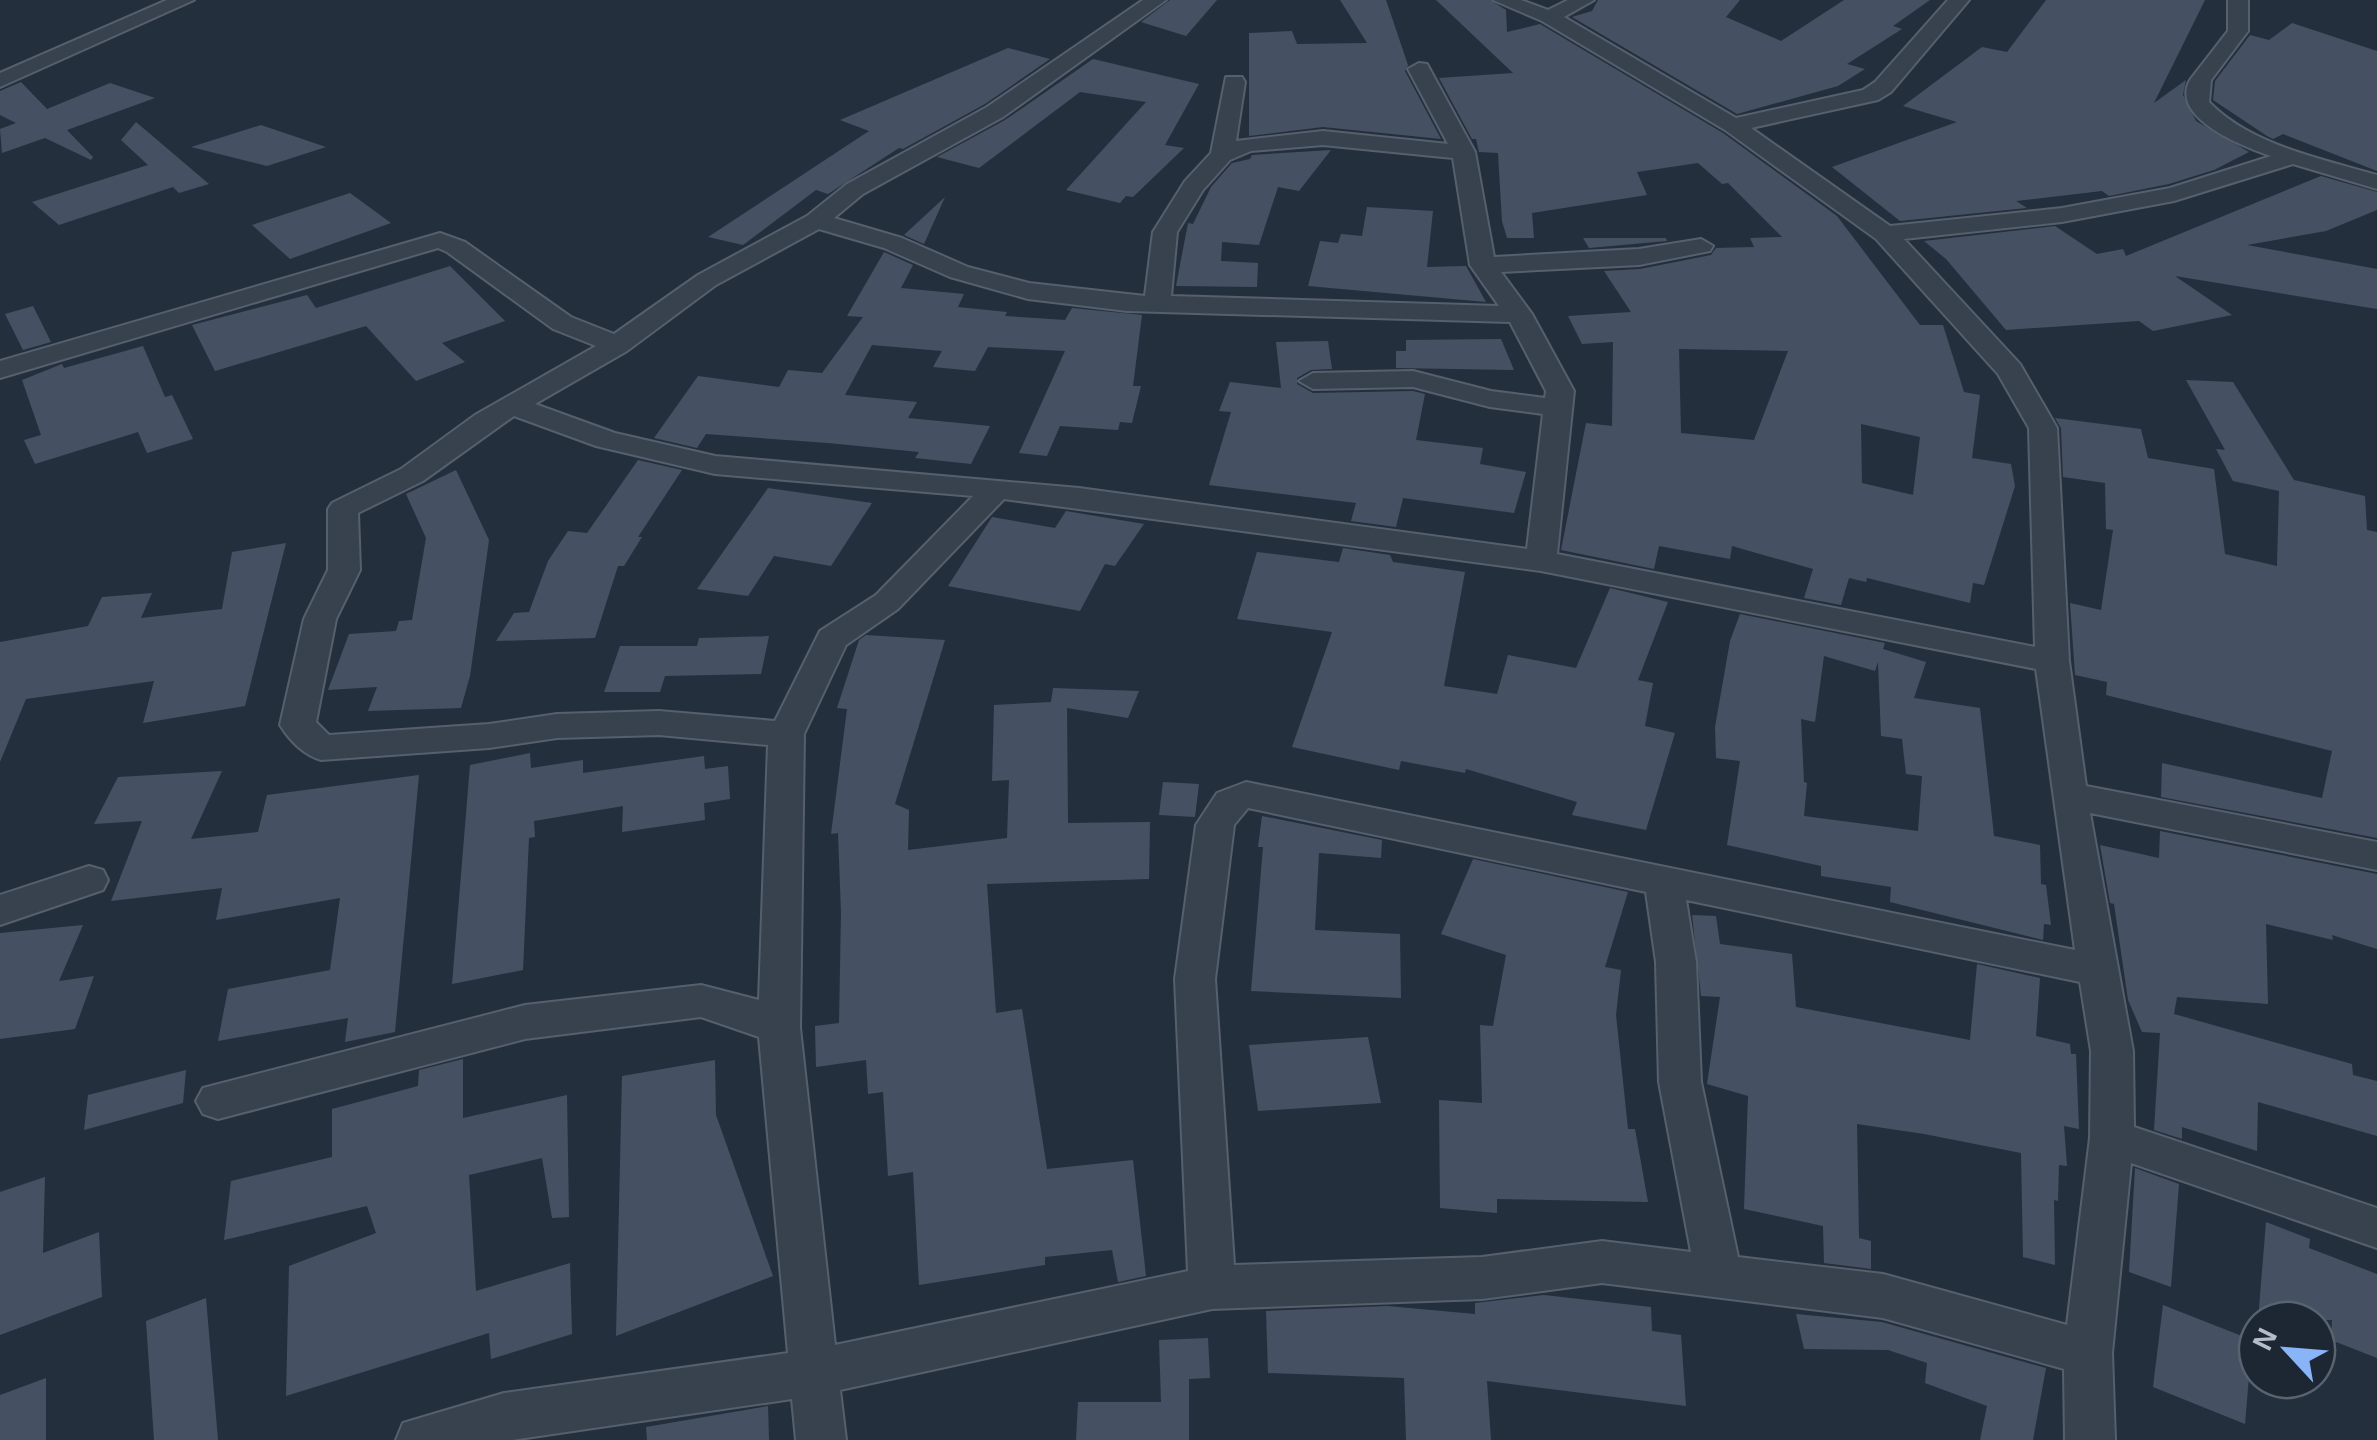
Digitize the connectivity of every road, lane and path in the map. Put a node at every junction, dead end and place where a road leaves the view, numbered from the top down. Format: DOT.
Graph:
graph roads {
  1 [pos="184,0"];
  2 [pos="1156,0"];
  3 [pos="1503,0"];
  4 [pos="1584,0"];
  5 [pos="1958,0"];
  6 [pos="2238,0"];
  7 [pos="1549,17"];
  8 [pos="1419,69"];
  9 [pos="0,81"];
  10 [pos="1234,82"];
  11 [pos="1733,125"];
  12 [pos="1464,152"];
  13 [pos="1222,155"];
  14 [pos="2294,157"];
  15 [pos="2377,182"];
  16 [pos="816,221"];
  17 [pos="1886,234"];
  18 [pos="1701,246"];
  19 [pos="1484,265"];
  20 [pos="1157,303"];
  21 [pos="1519,314"];
  22 [pos="616,345"];
  23 [pos="0,370"];
  24 [pos="1313,381"];
  25 [pos="513,406"];
  26 [pos="1558,408"];
  27 [pos="997,488"];
  28 [pos="1541,561"];
  29 [pos="2052,661"];
  30 [pos="786,734"];
  31 [pos="2069,796"];
  32 [pos="2377,856"];
  33 [pos="89,880"];
  34 [pos="1664,880"];
  35 [pos="0,910"];
  36 [pos="2101,972"];
  37 [pos="779,1028"];
  38 [pos="218,1101"];
  39 [pos="2112,1138"];
  40 [pos="2377,1228"];
  41 [pos="1719,1276"];
  42 [pos="1212,1287"];
  43 [pos="2088,1353"];
  44 [pos="812,1373"];
  45 [pos="422,1440"];
  46 [pos="821,1440"];
  47 [pos="2090,1440"];
  1 -- 9 [label="street"];
  2 -- 16 [label="street"];
  3 -- 7 [label="street"];
  4 -- 7 [label="street"];
  5 -- 11 [label="street"];
  6 -- 14 [label="street"];
  7 -- 11 [label="street"];
  8 -- 12 [label="street"];
  10 -- 13 [label="street"];
  11 -- 17 [label="street"];
  12 -- 13 [label="street"];
  12 -- 19 [label="street"];
  13 -- 20 [label="street"];
  14 -- 15 [label="street"];
  14 -- 17 [label="street"];
  16 -- 20 [label="street"];
  16 -- 22 [label="street"];
  17 -- 29 [label="street"];
  18 -- 19 [label="street"];
  19 -- 21 [label="street"];
  20 -- 21 [label="street"];
  21 -- 26 [label="street"];
  22 -- 23 [label="street"];
  22 -- 25 [label="street"];
  24 -- 26 [label="street"];
  25 -- 27 [label="street"];
  25 -- 30 [label="street"];
  26 -- 28 [label="street"];
  27 -- 28 [label="street"];
  27 -- 30 [label="street"];
  28 -- 29 [label="street"];
  29 -- 31 [label="street"];
  30 -- 37 [label="street"];
  31 -- 32 [label="street"];
  31 -- 36 [label="street"];
  33 -- 35 [label="street"];
  34 -- 36 [label="street"];
  34 -- 41 [label="street"];
  34 -- 42 [label="street"];
  36 -- 39 [label="street"];
  37 -- 38 [label="street"];
  37 -- 44 [label="street"];
  39 -- 40 [label="street"];
  39 -- 43 [label="street"];
  41 -- 42 [label="street"];
  41 -- 43 [label="street"];
  42 -- 44 [label="street"];
  43 -- 47 [label="street"];
  44 -- 45 [label="street"];
  44 -- 46 [label="street"];
}
